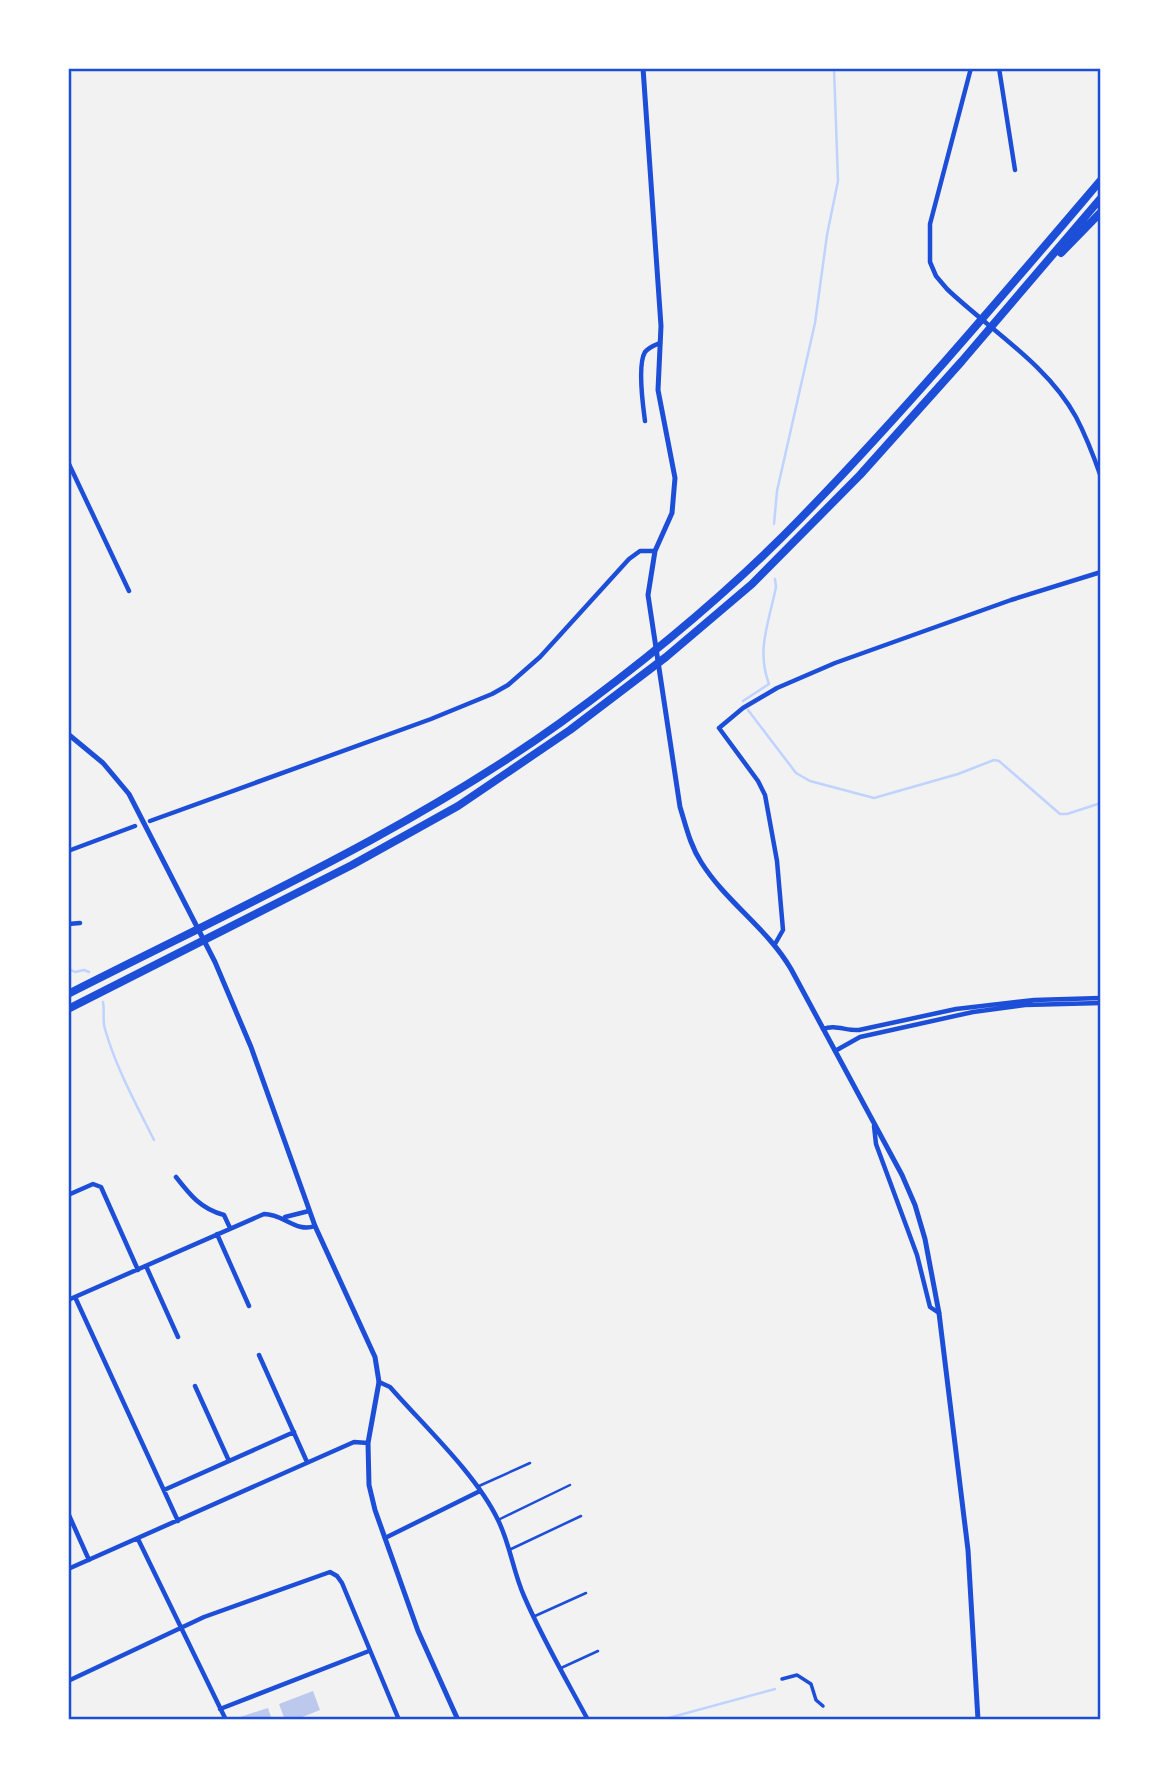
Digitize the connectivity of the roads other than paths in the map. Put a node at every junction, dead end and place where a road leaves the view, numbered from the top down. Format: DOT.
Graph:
graph roads {
  1 [pos="643,68"];
  2 [pos="971,68"];
  3 [pos="999,68"];
  4 [pos="1015,170"];
  5 [pos="1101,180"];
  6 [pos="1101,198"];
  7 [pos="1101,212"];
  8 [pos="1024,289"];
  9 [pos="661,343"];
  10 [pos="645,421"];
  11 [pos="68,463"];
  12 [pos="1101,477"];
  13 [pos="655,551"];
  14 [pos="1101,572"];
  15 [pos="130,591"];
  16 [pos="68,734"];
  17 [pos="150,821"];
  18 [pos="135,826"];
  19 [pos="68,850"];
  20 [pos="80,923"];
  21 [pos="68,924"];
  22 [pos="775,943"];
  23 [pos="68,994"];
  24 [pos="1101,1001"];
  25 [pos="68,1009"];
  26 [pos="823,1029"];
  27 [pos="835,1051"];
  28 [pos="874,1122"];
  29 [pos="176,1177"];
  30 [pos="68,1195"];
  31 [pos="309,1211"];
  32 [pos="284,1217"];
  33 [pos="314,1226"];
  34 [pos="230,1228"];
  35 [pos="217,1234"];
  36 [pos="146,1266"];
  37 [pos="138,1270"];
  38 [pos="75,1297"];
  39 [pos="68,1300"];
  40 [pos="249,1306"];
  41 [pos="939,1313"];
  42 [pos="178,1337"];
  43 [pos="259,1355"];
  44 [pos="379,1382"];
  45 [pos="195,1386"];
  46 [pos="293,1432"];
  47 [pos="368,1443"];
  48 [pos="229,1461"];
  49 [pos="307,1462"];
  50 [pos="530,1462"];
  51 [pos="570,1485"];
  52 [pos="478,1489"];
  53 [pos="164,1490"];
  54 [pos="68,1513"];
  55 [pos="581,1516"];
  56 [pos="498,1520"];
  57 [pos="178,1521"];
  58 [pos="385,1538"];
  59 [pos="138,1539"];
  60 [pos="509,1550"];
  61 [pos="89,1560"];
  62 [pos="68,1569"];
  63 [pos="586,1593"];
  64 [pos="534,1616"];
  65 [pos="181,1628"];
  66 [pos="369,1651"];
  67 [pos="598,1651"];
  68 [pos="561,1668"];
  69 [pos="782,1679"];
  70 [pos="68,1681"];
  71 [pos="823,1706"];
  72 [pos="220,1709"];
  73 [pos="226,1720"];
  74 [pos="399,1720"];
  75 [pos="458,1720"];
  76 [pos="588,1720"];
  77 [pos="978,1720"];
  1 -- 9 [label="street"];
  2 -- 12 [label="street"];
  3 -- 4 [label="street"];
  5 -- 23 [label="highway"];
  6 -- 8 [label="highway"];
  7 -- 8 [label="highway"];
  8 -- 25 [label="highway"];
  9 -- 10 [label="street"];
  9 -- 13 [label="street"];
  11 -- 15 [label="street"];
  13 -- 17 [label="street"];
  13 -- 22 [label="street"];
  14 -- 22 [label="street"];
  16 -- 31 [label="street"];
  18 -- 19 [label="street"];
  20 -- 21 [label="street"];
  22 -- 26 [label="street"];
  24 -- 26 [label="street"];
  24 -- 27 [label="street"];
  26 -- 27 [label="street"];
  27 -- 28 [label="street"];
  28 -- 41 [label="street"];
  28 -- 41 [label="street"];
  29 -- 34 [label="street"];
  30 -- 37 [label="street"];
  31 -- 32 [label="street"];
  31 -- 33 [label="street"];
  32 -- 33 [label="street"];
  32 -- 34 [label="street"];
  33 -- 44 [label="street"];
  34 -- 35 [label="street"];
  35 -- 36 [label="street"];
  35 -- 40 [label="street"];
  36 -- 37 [label="street"];
  36 -- 42 [label="street"];
  37 -- 38 [label="street"];
  38 -- 39 [label="street"];
  38 -- 53 [label="street"];
  41 -- 77 [label="street"];
  43 -- 46 [label="street"];
  44 -- 47 [label="street"];
  44 -- 52 [label="street"];
  45 -- 48 [label="street"];
  46 -- 48 [label="street"];
  46 -- 49 [label="street"];
  47 -- 49 [label="street"];
  47 -- 58 [label="street"];
  48 -- 53 [label="street"];
  49 -- 57 [label="street"];
  50 -- 52 [label="lane"];
  51 -- 56 [label="lane"];
  52 -- 56 [label="street"];
  52 -- 58 [label="street"];
  53 -- 57 [label="street"];
  54 -- 61 [label="street"];
  55 -- 60 [label="lane"];
  56 -- 60 [label="street"];
  57 -- 59 [label="street"];
  58 -- 75 [label="street"];
  59 -- 61 [label="street"];
  59 -- 65 [label="street"];
  60 -- 64 [label="street"];
  61 -- 62 [label="street"];
  63 -- 64 [label="lane"];
  64 -- 68 [label="street"];
  65 -- 66 [label="street"];
  65 -- 70 [label="street"];
  65 -- 72 [label="street"];
  66 -- 72 [label="street"];
  66 -- 74 [label="street"];
  67 -- 68 [label="lane"];
  68 -- 76 [label="street"];
  69 -- 71 [label="street"];
  72 -- 73 [label="street"];
}
